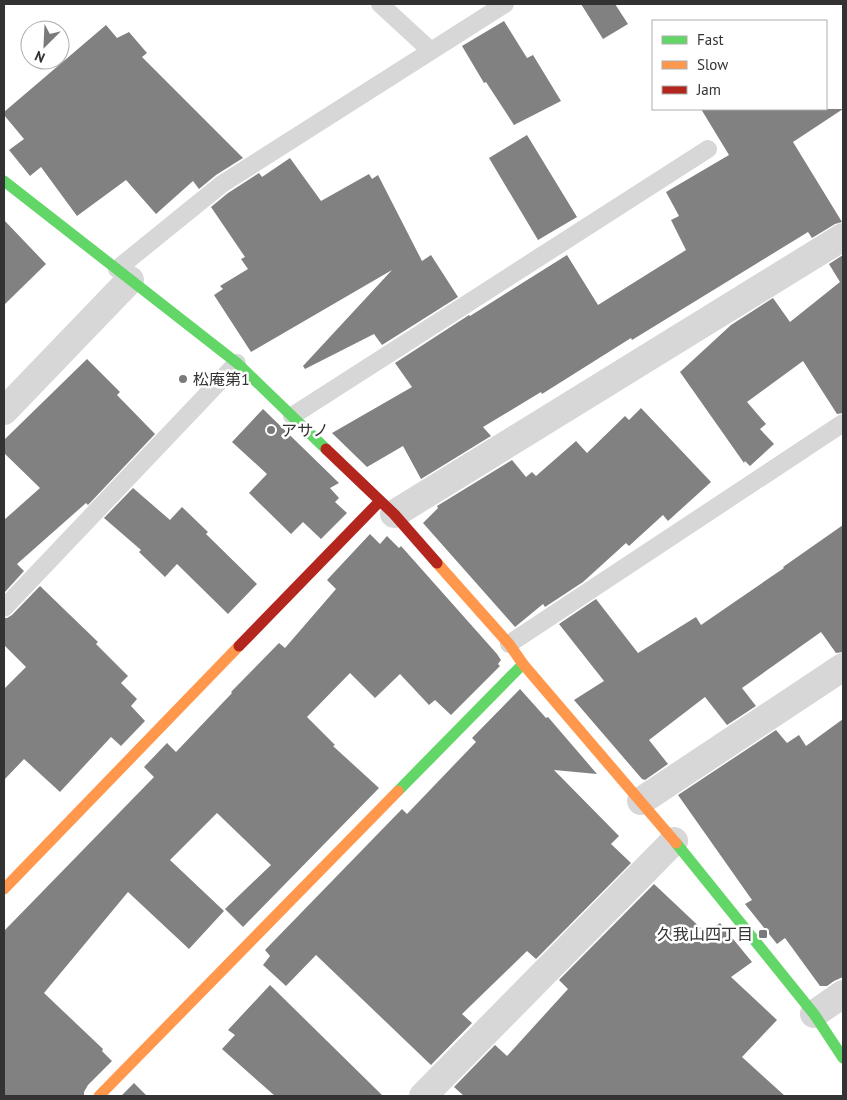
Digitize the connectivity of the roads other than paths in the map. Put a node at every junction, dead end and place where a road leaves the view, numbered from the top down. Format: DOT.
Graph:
graph roads {
  1 [pos="380,4"];
  2 [pos="505,4"];
  3 [pos="431,51"];
  4 [pos="708,149"];
  5 [pos="4,180"];
  6 [pos="843,237"];
  7 [pos="124,275"];
  8 [pos="237,363"];
  9 [pos="4,411"];
  10 [pos="292,416"];
  11 [pos="843,423"];
  12 [pos="387,507"];
  13 [pos="4,608"];
  14 [pos="509,644"];
  15 [pos="523,664"];
  16 [pos="843,668"];
  17 [pos="641,801"];
  18 [pos="674,841"];
  19 [pos="4,889"];
  20 [pos="843,994"];
  21 [pos="814,1014"];
  22 [pos="843,1058"];
  23 [pos="99,1096"];
  24 [pos="423,1096"];
  1 -- 3 [label="lane"];
  2 -- 3 [label="lane"];
  3 -- 7 [label="lane"];
  4 -- 10 [label="lane"];
  5 -- 7 [label="street"];
  6 -- 12 [label="street"];
  7 -- 8 [label="street"];
  7 -- 9 [label="street"];
  8 -- 10 [label="street"];
  8 -- 13 [label="lane"];
  10 -- 12 [label="street"];
  11 -- 14 [label="lane"];
  12 -- 14 [label="street"];
  12 -- 19 [label="street"];
  14 -- 15 [label="street"];
  15 -- 17 [label="street"];
  15 -- 23 [label="street"];
  16 -- 17 [label="street"];
  17 -- 18 [label="street"];
  18 -- 21 [label="street"];
  18 -- 24 [label="street"];
  20 -- 21 [label="street"];
  21 -- 22 [label="street"];
}
